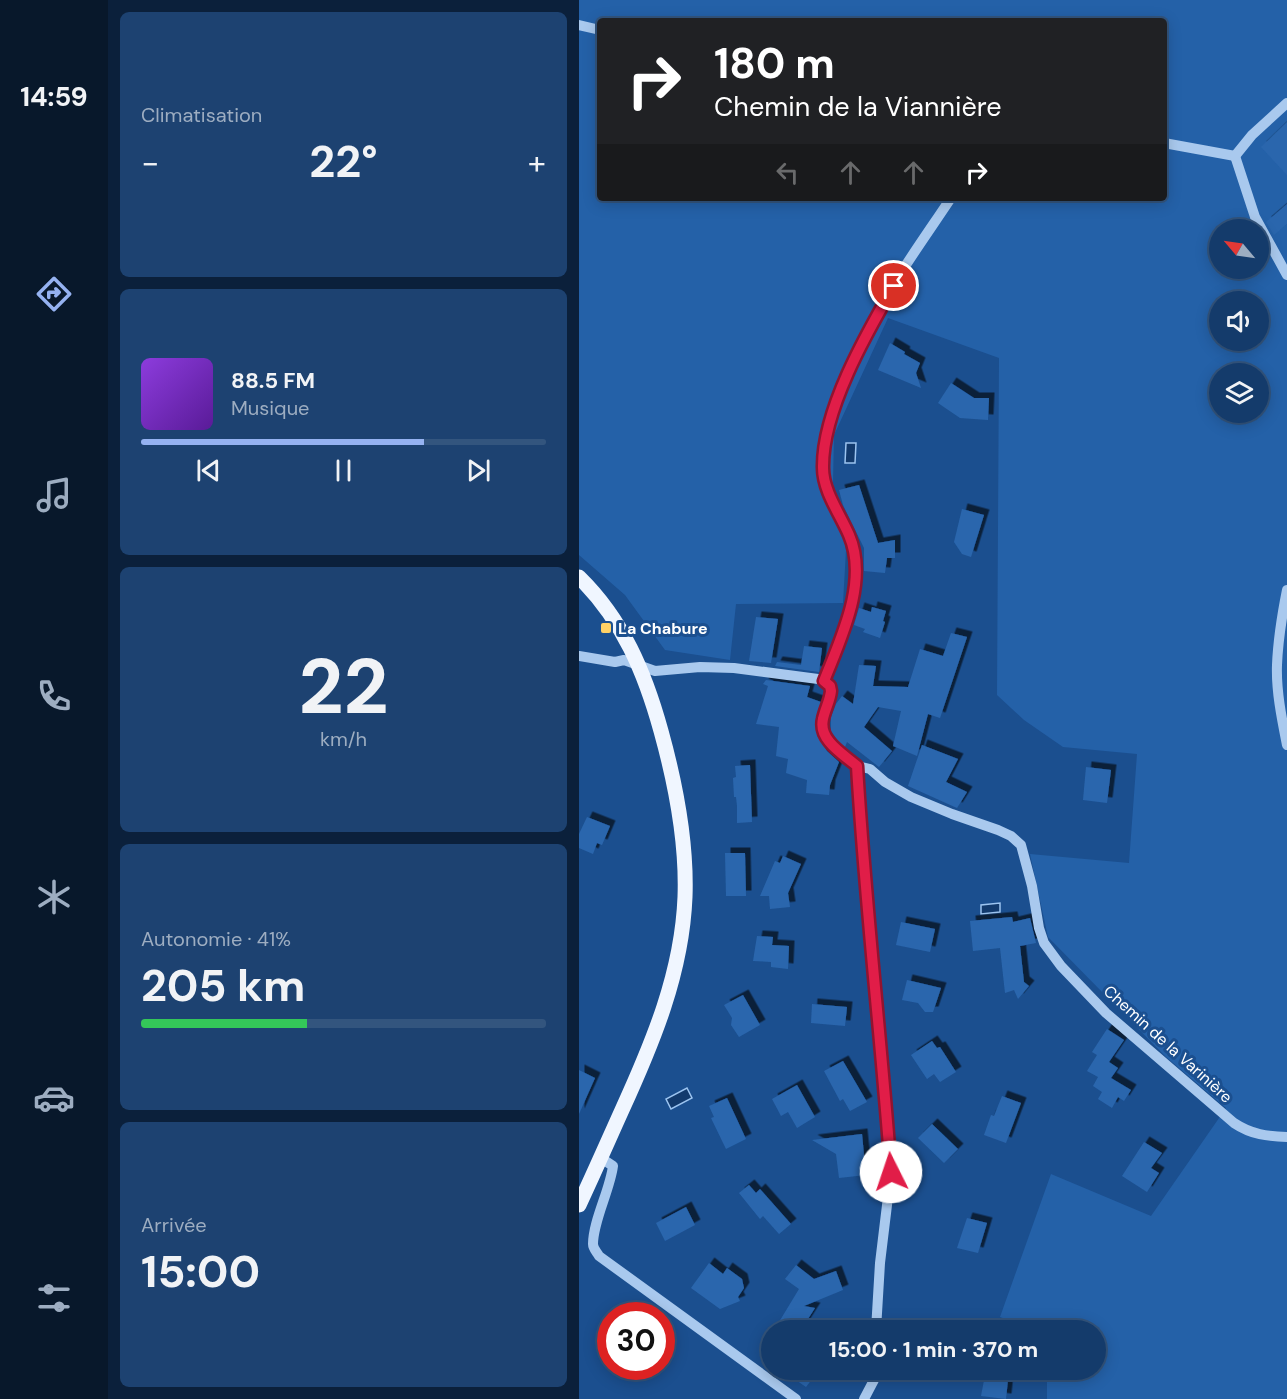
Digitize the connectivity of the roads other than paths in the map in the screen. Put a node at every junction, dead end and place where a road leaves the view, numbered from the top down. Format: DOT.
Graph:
graph roads {
  1 [pos="579,25"];
  2 [pos="597,29"];
  3 [pos="1287,103"];
  4 [pos="1167,144"];
  5 [pos="1235,156"];
  6 [pos="949,201"];
  7 [pos="1287,274"];
  8 [pos="579,577"];
  9 [pos="1287,590"];
  10 [pos="579,656"];
  11 [pos="639,665"];
  12 [pos="824,681"];
  13 [pos="1287,745"];
  14 [pos="857,766"];
  15 [pos="1287,1137"];
  16 [pos="601,1158"];
  17 [pos="579,1205"];
  18 [pos="877,1320"];
  19 [pos="874,1380"];
  20 [pos="796,1399"];
  21 [pos="864,1399"];
  1 -- 2 [label="street"];
  3 -- 5 [label="street"];
  4 -- 5 [label="street"];
  5 -- 7 [label="street"];
  6 -- 12 [label="street"];
  8 -- 11 [label="main road"];
  9 -- 13 [label="street"];
  10 -- 11 [label="street"];
  11 -- 12 [label="street"];
  11 -- 16 [label="main road"];
  12 -- 14 [label="street, Chemin de la Varinière"];
  14 -- 15 [label="street, Chemin de la Varinière"];
  14 -- 18 [label="street"];
  16 -- 17 [label="main road"];
  16 -- 20 [label="street"];
  19 -- 21 [label="street"];
}
